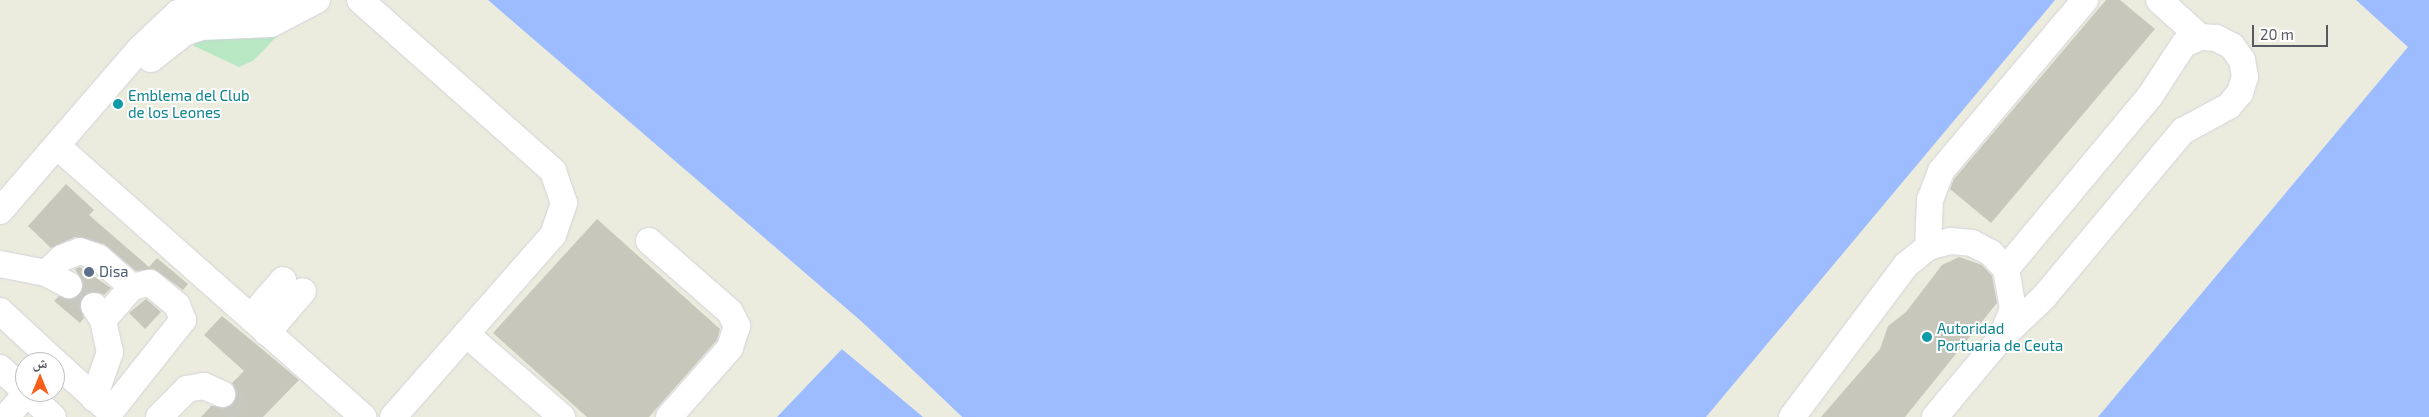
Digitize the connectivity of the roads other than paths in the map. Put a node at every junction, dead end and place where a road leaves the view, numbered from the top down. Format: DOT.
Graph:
graph roads {
  1 [pos="284,0"];
  2 [pos="317,0"];
  3 [pos="326,0"];
  4 [pos="2085,0"];
  5 [pos="2159,0"];
  6 [pos="367,6"];
  7 [pos="2200,37"];
  8 [pos="145,54"];
  9 [pos="57,146"];
  10 [pos="0,211"];
  11 [pos="649,241"];
  12 [pos="1928,247"];
  13 [pos="0,264"];
  14 [pos="2006,269"];
  15 [pos="46,273"];
  16 [pos="69,285"];
  17 [pos="293,285"];
  18 [pos="132,287"];
  19 [pos="0,311"];
  20 [pos="259,325"];
  21 [pos="466,334"];
  22 [pos="2001,338"];
  23 [pos="44,352"];
  24 [pos="0,368"];
  25 [pos="65,371"];
  26 [pos="15,382"];
  27 [pos="222,394"];
  28 [pos="20,402"];
  29 [pos="36,402"];
  30 [pos="107,409"];
  31 [pos="1794,416"];
  32 [pos="6,417"];
  33 [pos="53,417"];
  34 [pos="159,417"];
  35 [pos="363,417"];
  36 [pos="393,417"];
  37 [pos="562,417"];
  38 [pos="669,417"];
  39 [pos="1935,417"];
  1 -- 8 [label="street"];
  2 -- 8 [label="street"];
  3 -- 6 [label="street"];
  4 -- 12 [label="street"];
  5 -- 7 [label="street"];
  6 -- 21 [label="street"];
  7 -- 14 [label="street"];
  7 -- 22 [label="street"];
  8 -- 9 [label="street"];
  9 -- 10 [label="street"];
  9 -- 20 [label="street"];
  11 -- 38 [label="street"];
  12 -- 14 [label="street"];
  12 -- 31 [label="street"];
  13 -- 15 [label="street"];
  14 -- 22 [label="street"];
  15 -- 16 [label="street"];
  15 -- 18 [label="street"];
  17 -- 20 [label="street"];
  18 -- 30 [label="street"];
  18 -- 30 [label="street"];
  19 -- 23 [label="street"];
  20 -- 35 [label="street"];
  21 -- 36 [label="street"];
  21 -- 37 [label="street"];
  22 -- 39 [label="street"];
  24 -- 26 [label="street"];
  25 -- 30 [label="street"];
  27 -- 34 [label="street"];
  28 -- 32 [label="street"];
  29 -- 33 [label="street"];
}
